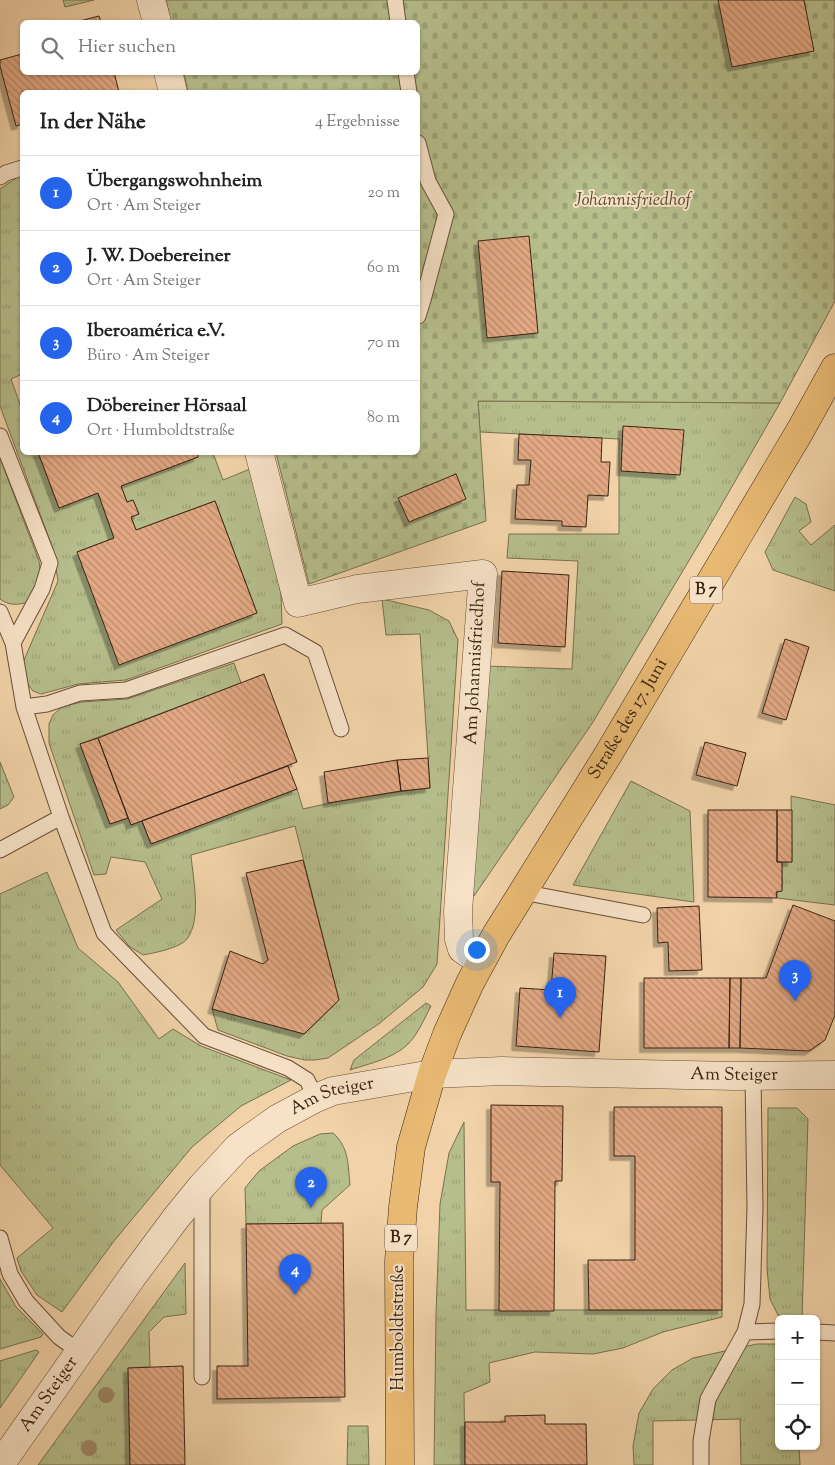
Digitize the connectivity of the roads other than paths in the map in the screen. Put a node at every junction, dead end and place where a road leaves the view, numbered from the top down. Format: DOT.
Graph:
graph roads {
  1 [pos="151,0"];
  2 [pos="395,0"];
  3 [pos="156,20"];
  4 [pos="398,20"];
  5 [pos="169,75"];
  6 [pos="406,75"];
  7 [pos="172,90"];
  8 [pos="409,90"];
  9 [pos="420,150"];
  10 [pos="20,169"];
  11 [pos="0,177"];
  12 [pos="420,310"];
  13 [pos="835,368"];
  14 [pos="0,436"];
  15 [pos="260,455"];
  16 [pos="0,612"];
  17 [pos="13,643"];
  18 [pos="24,707"];
  19 [pos="341,729"];
  20 [pos="61,816"];
  21 [pos="0,850"];
  22 [pos="522,892"];
  23 [pos="643,915"];
  24 [pos="481,962"];
  25 [pos="432,1074"];
  26 [pos="835,1075"];
  27 [pos="753,1076"];
  28 [pos="316,1098"];
  29 [pos="202,1186"];
  30 [pos="0,1238"];
  31 [pos="775,1331"];
  32 [pos="745,1332"];
  33 [pos="820,1332"];
  34 [pos="835,1333"];
  35 [pos="80,1352"];
  36 [pos="202,1377"];
  37 [pos="0,1465"];
  38 [pos="400,1465"];
  39 [pos="700,1465"];
  1 -- 3 [label="street"];
  2 -- 4 [label="lane"];
  5 -- 7 [label="street"];
  6 -- 8 [label="lane"];
  9 -- 12 [label="lane"];
  10 -- 11 [label="lane"];
  13 -- 22 [label="main road, Straße des 17. Juni / B 7"];
  14 -- 17 [label="lane"];
  15 -- 24 [label="street, Am Johannisfriedhof"];
  16 -- 17 [label="lane"];
  17 -- 18 [label="lane"];
  18 -- 19 [label="lane"];
  18 -- 20 [label="lane"];
  20 -- 21 [label="lane"];
  20 -- 28 [label="lane"];
  22 -- 23 [label="lane"];
  22 -- 24 [label="main road, Straße des 17. Juni / B 7"];
  24 -- 25 [label="main road, Straße des 17. Juni / B 7"];
  25 -- 27 [label="street, Am Steiger"];
  25 -- 28 [label="street, Am Steiger"];
  25 -- 38 [label="main road, Humboldtstraße / B 7"];
  26 -- 27 [label="street, Am Steiger"];
  27 -- 32 [label="lane"];
  28 -- 29 [label="street, Am Steiger"];
  29 -- 35 [label="street, Am Steiger"];
  29 -- 36 [label="lane"];
  30 -- 35 [label="lane"];
  31 -- 32 [label="lane"];
  32 -- 39 [label="lane"];
  33 -- 34 [label="lane"];
  35 -- 37 [label="street, Am Steiger"];
}
